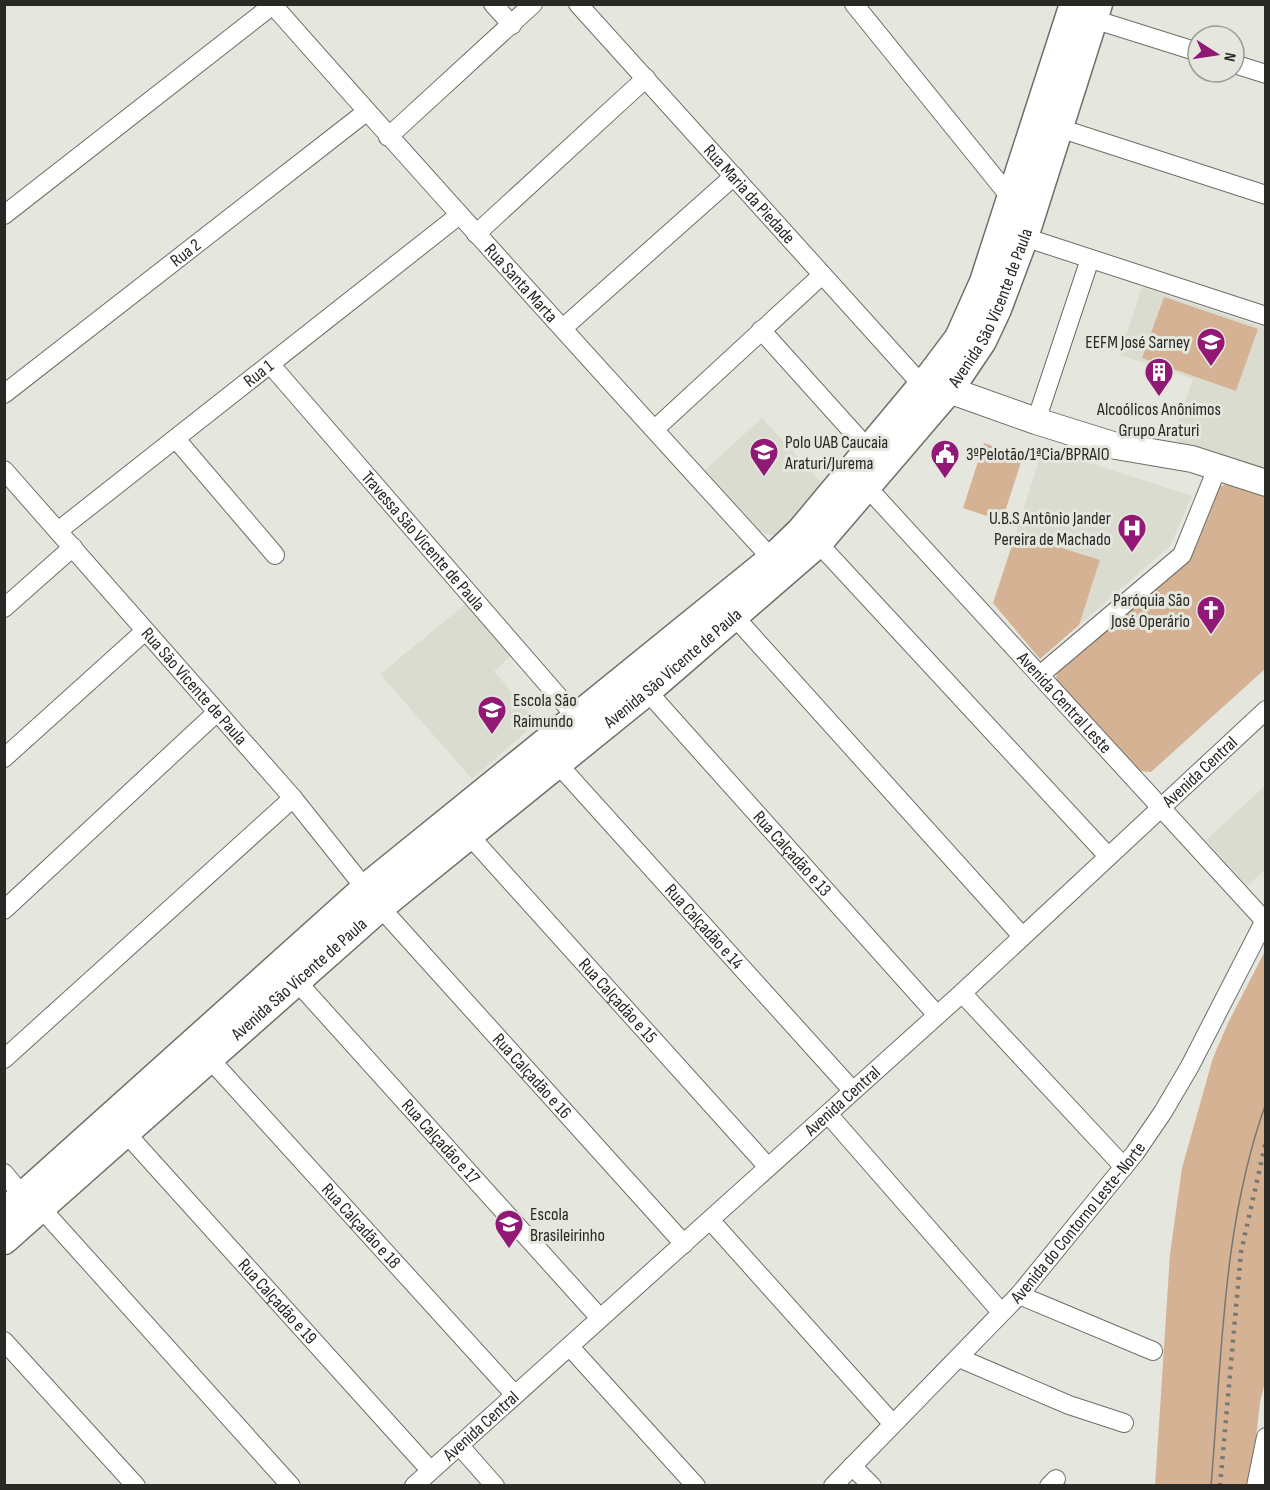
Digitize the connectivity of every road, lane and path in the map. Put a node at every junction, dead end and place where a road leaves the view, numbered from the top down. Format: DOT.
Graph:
graph roads {
  1 [pos="493,4"];
  2 [pos="533,4"];
  3 [pos="578,4"];
  4 [pos="854,4"];
  5 [pos="273,5"];
  6 [pos="1088,9"];
  7 [pos="512,25"];
  8 [pos="1186,47"];
  9 [pos="1246,68"];
  10 [pos="1266,74"];
  11 [pos="646,78"];
  12 [pos="366,112"];
  13 [pos="1059,128"];
  14 [pos="388,137"];
  15 [pos="734,176"];
  16 [pos="1266,195"];
  17 [pos="1011,198"];
  18 [pos="4,215"];
  19 [pos="458,216"];
  20 [pos="476,234"];
  21 [pos="1024,237"];
  22 [pos="1090,259"];
  23 [pos="822,275"];
  24 [pos="1266,316"];
  25 [pos="563,328"];
  26 [pos="761,330"];
  27 [pos="270,364"];
  28 [pos="934,383"];
  29 [pos="4,394"];
  30 [pos="1036,421"];
  31 [pos="655,429"];
  32 [pos="176,439"];
  33 [pos="868,449"];
  34 [pos="1218,466"];
  35 [pos="4,470"];
  36 [pos="1266,483"];
  37 [pos="866,486"];
  38 [pos="58,531"];
  39 [pos="818,543"];
  40 [pos="73,547"];
  41 [pos="275,555"];
  42 [pos="772,560"];
  43 [pos="4,608"];
  44 [pos="734,616"];
  45 [pos="145,631"];
  46 [pos="1040,675"];
  47 [pos="647,691"];
  48 [pos="1266,710"];
  49 [pos="216,712"];
  50 [pos="577,718"];
  51 [pos="4,758"];
  52 [pos="556,763"];
  53 [pos="293,798"];
  54 [pos="1162,806"];
  55 [pos="468,834"];
  56 [pos="1107,855"];
  57 [pos="373,898"];
  58 [pos="4,910"];
  59 [pos="1265,919"];
  60 [pos="1022,936"];
  61 [pos="289,973"];
  62 [pos="962,993"];
  63 [pos="937,1015"];
  64 [pos="6,1054"];
  65 [pos="208,1057"];
  66 [pos="852,1090"];
  67 [pos="828,1114"];
  68 [pos="125,1132"];
  69 [pos="768,1167"];
  70 [pos="1124,1167"];
  71 [pos="4,1173"];
  72 [pos="23,1205"];
  73 [pos="711,1221"];
  74 [pos="4,1240"];
  75 [pos="684,1244"];
  76 [pos="1019,1295"];
  77 [pos="1001,1312"];
  78 [pos="599,1317"];
  79 [pos="4,1341"];
  80 [pos="570,1347"];
  81 [pos="1153,1351"];
  82 [pos="959,1358"];
  83 [pos="515,1395"];
  84 [pos="892,1423"];
  85 [pos="1124,1423"];
  86 [pos="1266,1437"];
  87 [pos="459,1445"];
  88 [pos="852,1466"];
  89 [pos="430,1470"];
  90 [pos="136,1485"];
  91 [pos="291,1485"];
  92 [pos="414,1485"];
  93 [pos="495,1485"];
  94 [pos="696,1485"];
  95 [pos="833,1485"];
  96 [pos="872,1485"];
  97 [pos="1256,1485"];
  1 -- 7 [label="street"];
  2 -- 7 [label="street"];
  3 -- 11 [label="street, Rua Maria da Piedade"];
  4 -- 17 [label="street"];
  5 -- 12 [label="street, Rua Santa Marta"];
  5 -- 18 [label="street"];
  6 -- 8 [label="street"];
  6 -- 13 [label="main road, Avenida São Vicente de Paula"];
  6 -- 17 [label="main road, Avenida São Vicente de Paula"];
  7 -- 14 [label="street"];
  9 -- 10 [label="street"];
  11 -- 15 [label="street, Rua Maria da Piedade"];
  11 -- 20 [label="street"];
  12 -- 14 [label="street, Rua Santa Marta"];
  12 -- 29 [label="street, Rua 2"];
  13 -- 16 [label="street"];
  13 -- 21 [label="main road, Avenida São Vicente de Paula"];
  14 -- 19 [label="street, Rua Santa Marta"];
  15 -- 23 [label="street, Rua Maria da Piedade"];
  15 -- 25 [label="street"];
  17 -- 28 [label="main road, Avenida São Vicente de Paula"];
  19 -- 20 [label="street, Rua Santa Marta"];
  19 -- 27 [label="street, Rua 1"];
  20 -- 25 [label="street, Rua Santa Marta"];
  21 -- 22 [label="street"];
  21 -- 28 [label="main road, Avenida São Vicente de Paula"];
  22 -- 24 [label="street"];
  22 -- 30 [label="street"];
  23 -- 26 [label="street"];
  23 -- 28 [label="street, Rua Maria da Piedade"];
  25 -- 31 [label="street, Rua Santa Marta"];
  26 -- 31 [label="street"];
  26 -- 33 [label="street"];
  27 -- 32 [label="street, Rua 1"];
  27 -- 50 [label="street, Travessa São Vicente de Paula"];
  28 -- 30 [label="street"];
  28 -- 33 [label="main road, Avenida São Vicente de Paula"];
  28 -- 37 [label="main road, Avenida São Vicente de Paula"];
  30 -- 34 [label="street"];
  31 -- 42 [label="street, Rua Santa Marta"];
  32 -- 38 [label="street, Rua 1"];
  32 -- 41 [label="street"];
  33 -- 42 [label="main road, Avenida São Vicente de Paula"];
  34 -- 36 [label="street"];
  34 -- 46 [label="street"];
  35 -- 38 [label="street, Rua São Vicente de Paula"];
  37 -- 39 [label="main road, Avenida São Vicente de Paula"];
  37 -- 46 [label="street, Avenida Central Leste"];
  38 -- 40 [label="street, Rua São Vicente de Paula"];
  39 -- 44 [label="main road, Avenida São Vicente de Paula"];
  39 -- 56 [label="street"];
  40 -- 43 [label="street"];
  40 -- 45 [label="street, Rua São Vicente de Paula"];
  42 -- 50 [label="main road, Avenida São Vicente de Paula"];
  44 -- 47 [label="main road, Avenida São Vicente de Paula"];
  44 -- 60 [label="street"];
  45 -- 49 [label="street, Rua São Vicente de Paula"];
  45 -- 51 [label="street"];
  46 -- 54 [label="street, Avenida Central Leste"];
  47 -- 52 [label="main road, Avenida São Vicente de Paula"];
  47 -- 63 [label="street, Rua Calçadão e 13"];
  48 -- 54 [label="street, Avenida Central"];
  49 -- 53 [label="street, Rua São Vicente de Paula"];
  49 -- 58 [label="street"];
  50 -- 57 [label="main road, Avenida São Vicente de Paula"];
  52 -- 55 [label="main road, Avenida São Vicente de Paula"];
  52 -- 66 [label="street, Rua Calçadão e 14"];
  53 -- 57 [label="street, Rua São Vicente de Paula"];
  53 -- 64 [label="street"];
  54 -- 56 [label="street, Avenida Central"];
  54 -- 59 [label="street, Avenida Central Leste"];
  55 -- 57 [label="main road, Avenida São Vicente de Paula"];
  55 -- 69 [label="street, Rua Calçadão e 15"];
  56 -- 60 [label="street, Avenida Central"];
  57 -- 61 [label="main road, Avenida São Vicente de Paula"];
  57 -- 75 [label="street, Rua Calçadão e 16"];
  59 -- 70 [label="street, Avenida do Contorno Leste-Norte"];
  60 -- 62 [label="street, Avenida Central"];
  61 -- 65 [label="main road, Avenida São Vicente de Paula"];
  61 -- 72 [label="main road, Avenida São Vicente de Paula"];
  61 -- 78 [label="street, Rua Calçadão e 17"];
  62 -- 63 [label="street, Avenida Central"];
  62 -- 70 [label="street"];
  63 -- 66 [label="street, Avenida Central"];
  65 -- 68 [label="main road, Avenida São Vicente de Paula"];
  65 -- 83 [label="street, Rua Calçadão e 18"];
  66 -- 67 [label="street, Avenida Central"];
  67 -- 69 [label="street, Avenida Central"];
  67 -- 77 [label="street"];
  68 -- 72 [label="main road, Avenida São Vicente de Paula"];
  68 -- 89 [label="street, Rua Calçadão e 19"];
  69 -- 73 [label="street, Avenida Central"];
  70 -- 76 [label="street, Avenida do Contorno Leste-Norte"];
  71 -- 72 [label="street"];
  72 -- 74 [label="main road, Avenida São Vicente de Paula"];
  72 -- 91 [label="street"];
  73 -- 75 [label="street, Avenida Central"];
  73 -- 84 [label="street"];
  75 -- 78 [label="street, Avenida Central"];
  76 -- 77 [label="street, Avenida do Contorno Leste-Norte"];
  76 -- 81 [label="street"];
  77 -- 82 [label="street, Avenida do Contorno Leste-Norte"];
  78 -- 80 [label="street, Avenida Central"];
  79 -- 90 [label="street"];
  80 -- 83 [label="street, Avenida Central"];
  80 -- 94 [label="street"];
  82 -- 84 [label="street, Avenida do Contorno Leste-Norte"];
  82 -- 85 [label="street"];
  83 -- 87 [label="street, Avenida Central"];
  84 -- 88 [label="street, Avenida do Contorno Leste-Norte"];
  86 -- 97 [label="street"];
  87 -- 89 [label="street, Avenida Central"];
  87 -- 93 [label="street"];
  88 -- 95 [label="street, Avenida do Contorno Leste-Norte"];
  88 -- 96 [label="street"];
  89 -- 92 [label="street, Avenida Central"];
}
